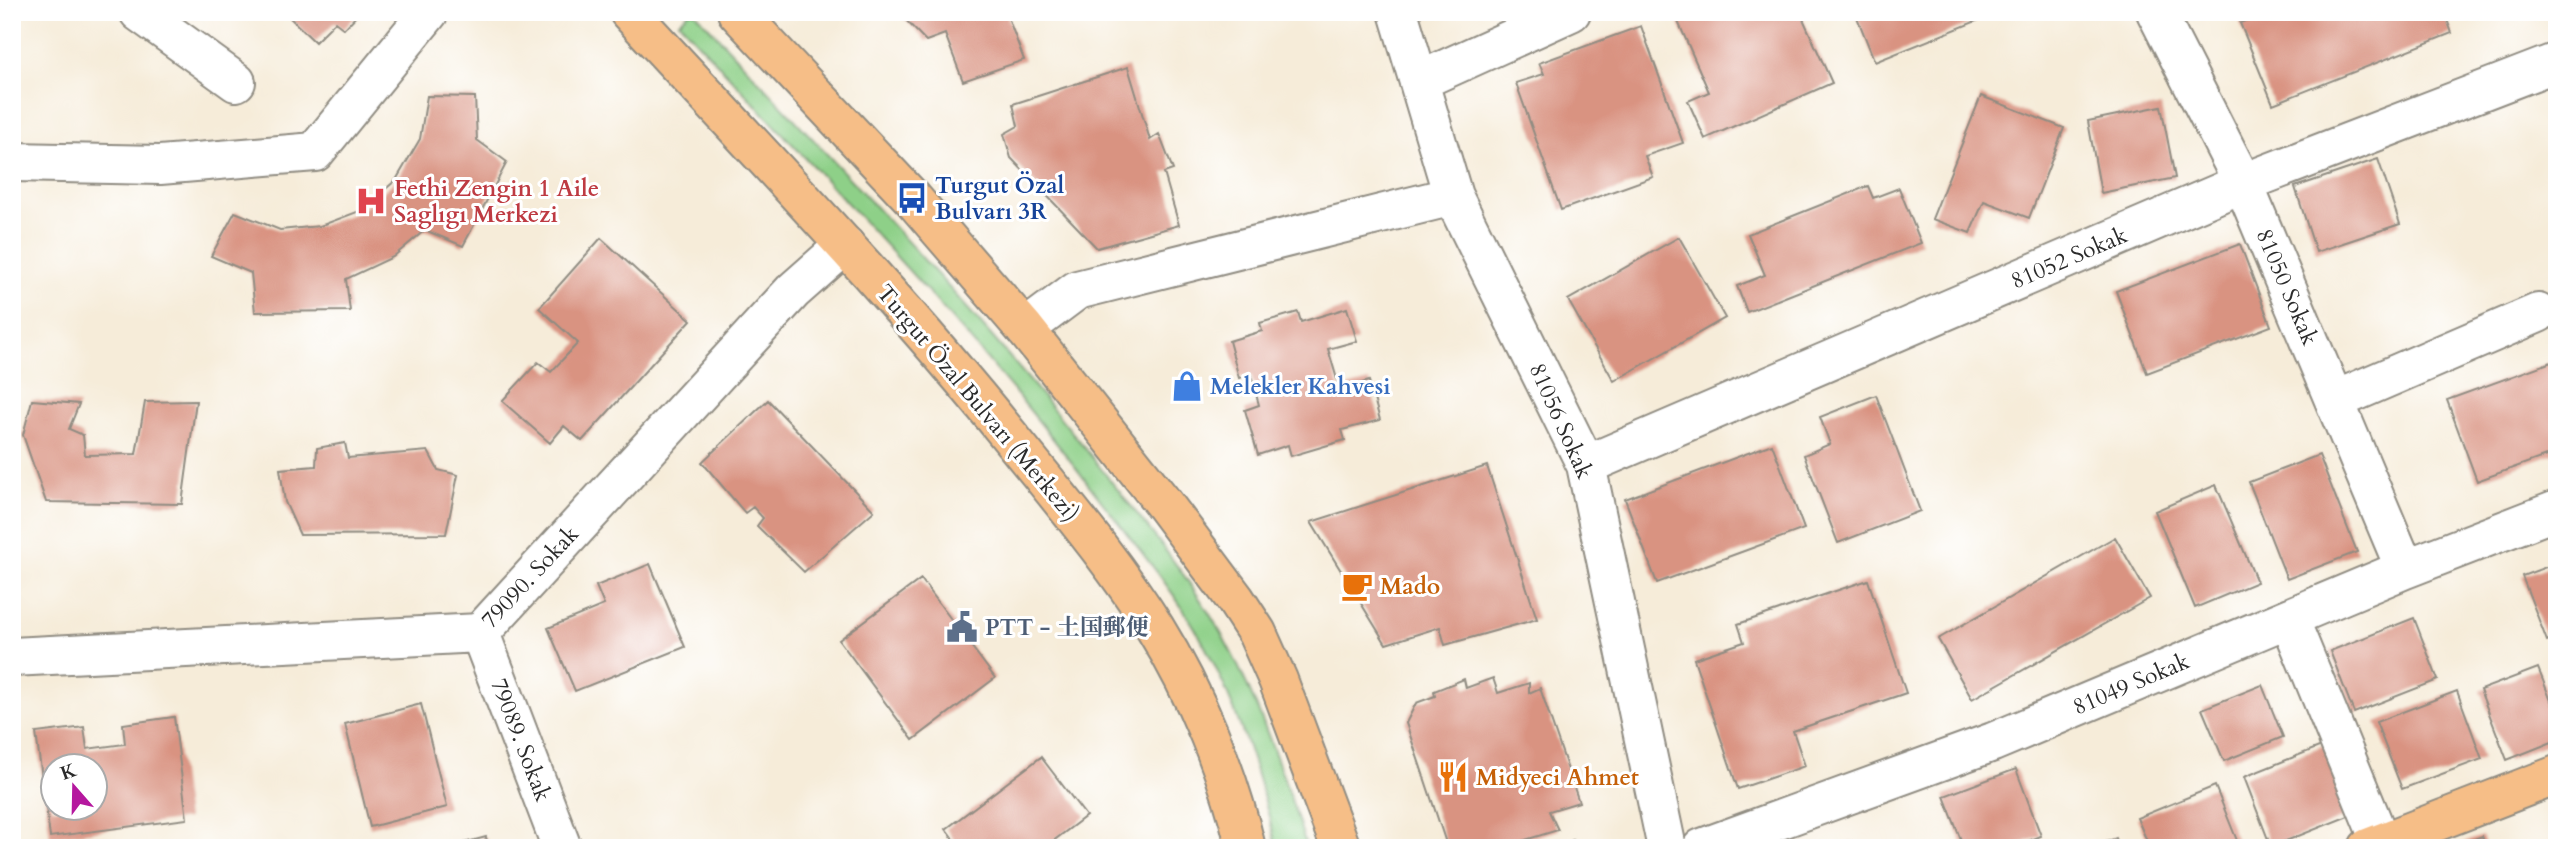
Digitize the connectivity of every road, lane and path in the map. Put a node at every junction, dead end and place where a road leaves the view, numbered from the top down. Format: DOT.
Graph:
graph roads {
  1 [pos="139,12"];
  2 [pos="429,12"];
  3 [pos="628,12"];
  4 [pos="737,12"];
  5 [pos="1398,12"];
  6 [pos="1571,12"];
  7 [pos="2156,12"];
  8 [pos="2557,62"];
  9 [pos="1419,81"];
  10 [pos="236,82"];
  11 [pos="12,162"];
  12 [pos="2243,183"];
  13 [pos="1453,196"];
  14 [pos="845,246"];
  15 [pos="2538,313"];
  16 [pos="1025,329"];
  17 [pos="2336,400"];
  18 [pos="1586,465"];
  19 [pos="2557,510"];
  20 [pos="2405,569"];
  21 [pos="2289,618"];
  22 [pos="480,633"];
  23 [pos="12,657"];
  24 [pos="2556,777"];
  25 [pos="2374,845"];
  26 [pos="562,848"];
  27 [pos="1246,848"];
  28 [pos="1341,848"];
  29 [pos="1667,848"];
  30 [pos="1702,848"];
  1 -- 10 [label="street"];
  2 -- 11 [label="street"];
  3 -- 14 [label="main road, Turgut Özal Bulvarı (Merkezi)"];
  4 -- 16 [label="main road"];
  5 -- 9 [label="street, 81056 Sokak"];
  6 -- 9 [label="street"];
  7 -- 12 [label="street, 81050 Sokak"];
  8 -- 12 [label="street, 81052 Sokak"];
  9 -- 13 [label="street, 81056 Sokak"];
  12 -- 17 [label="street, 81050 Sokak"];
  12 -- 18 [label="street, 81052 Sokak"];
  13 -- 16 [label="street"];
  13 -- 18 [label="street, 81056 Sokak"];
  14 -- 22 [label="street, 79090. Sokak"];
  14 -- 27 [label="main road, Turgut Özal Bulvarı (Merkezi)"];
  15 -- 17 [label="street"];
  16 -- 28 [label="main road"];
  17 -- 20 [label="street, 81050 Sokak"];
  18 -- 29 [label="street, 81056 Sokak"];
  19 -- 20 [label="street, 81049 Sokak"];
  20 -- 21 [label="street, 81049 Sokak"];
  21 -- 25 [label="street"];
  21 -- 30 [label="street, 81049 Sokak"];
  22 -- 23 [label="street, 79090. Sokak"];
  22 -- 26 [label="street, 79089. Sokak"];
  24 -- 25 [label="main road"];
}
